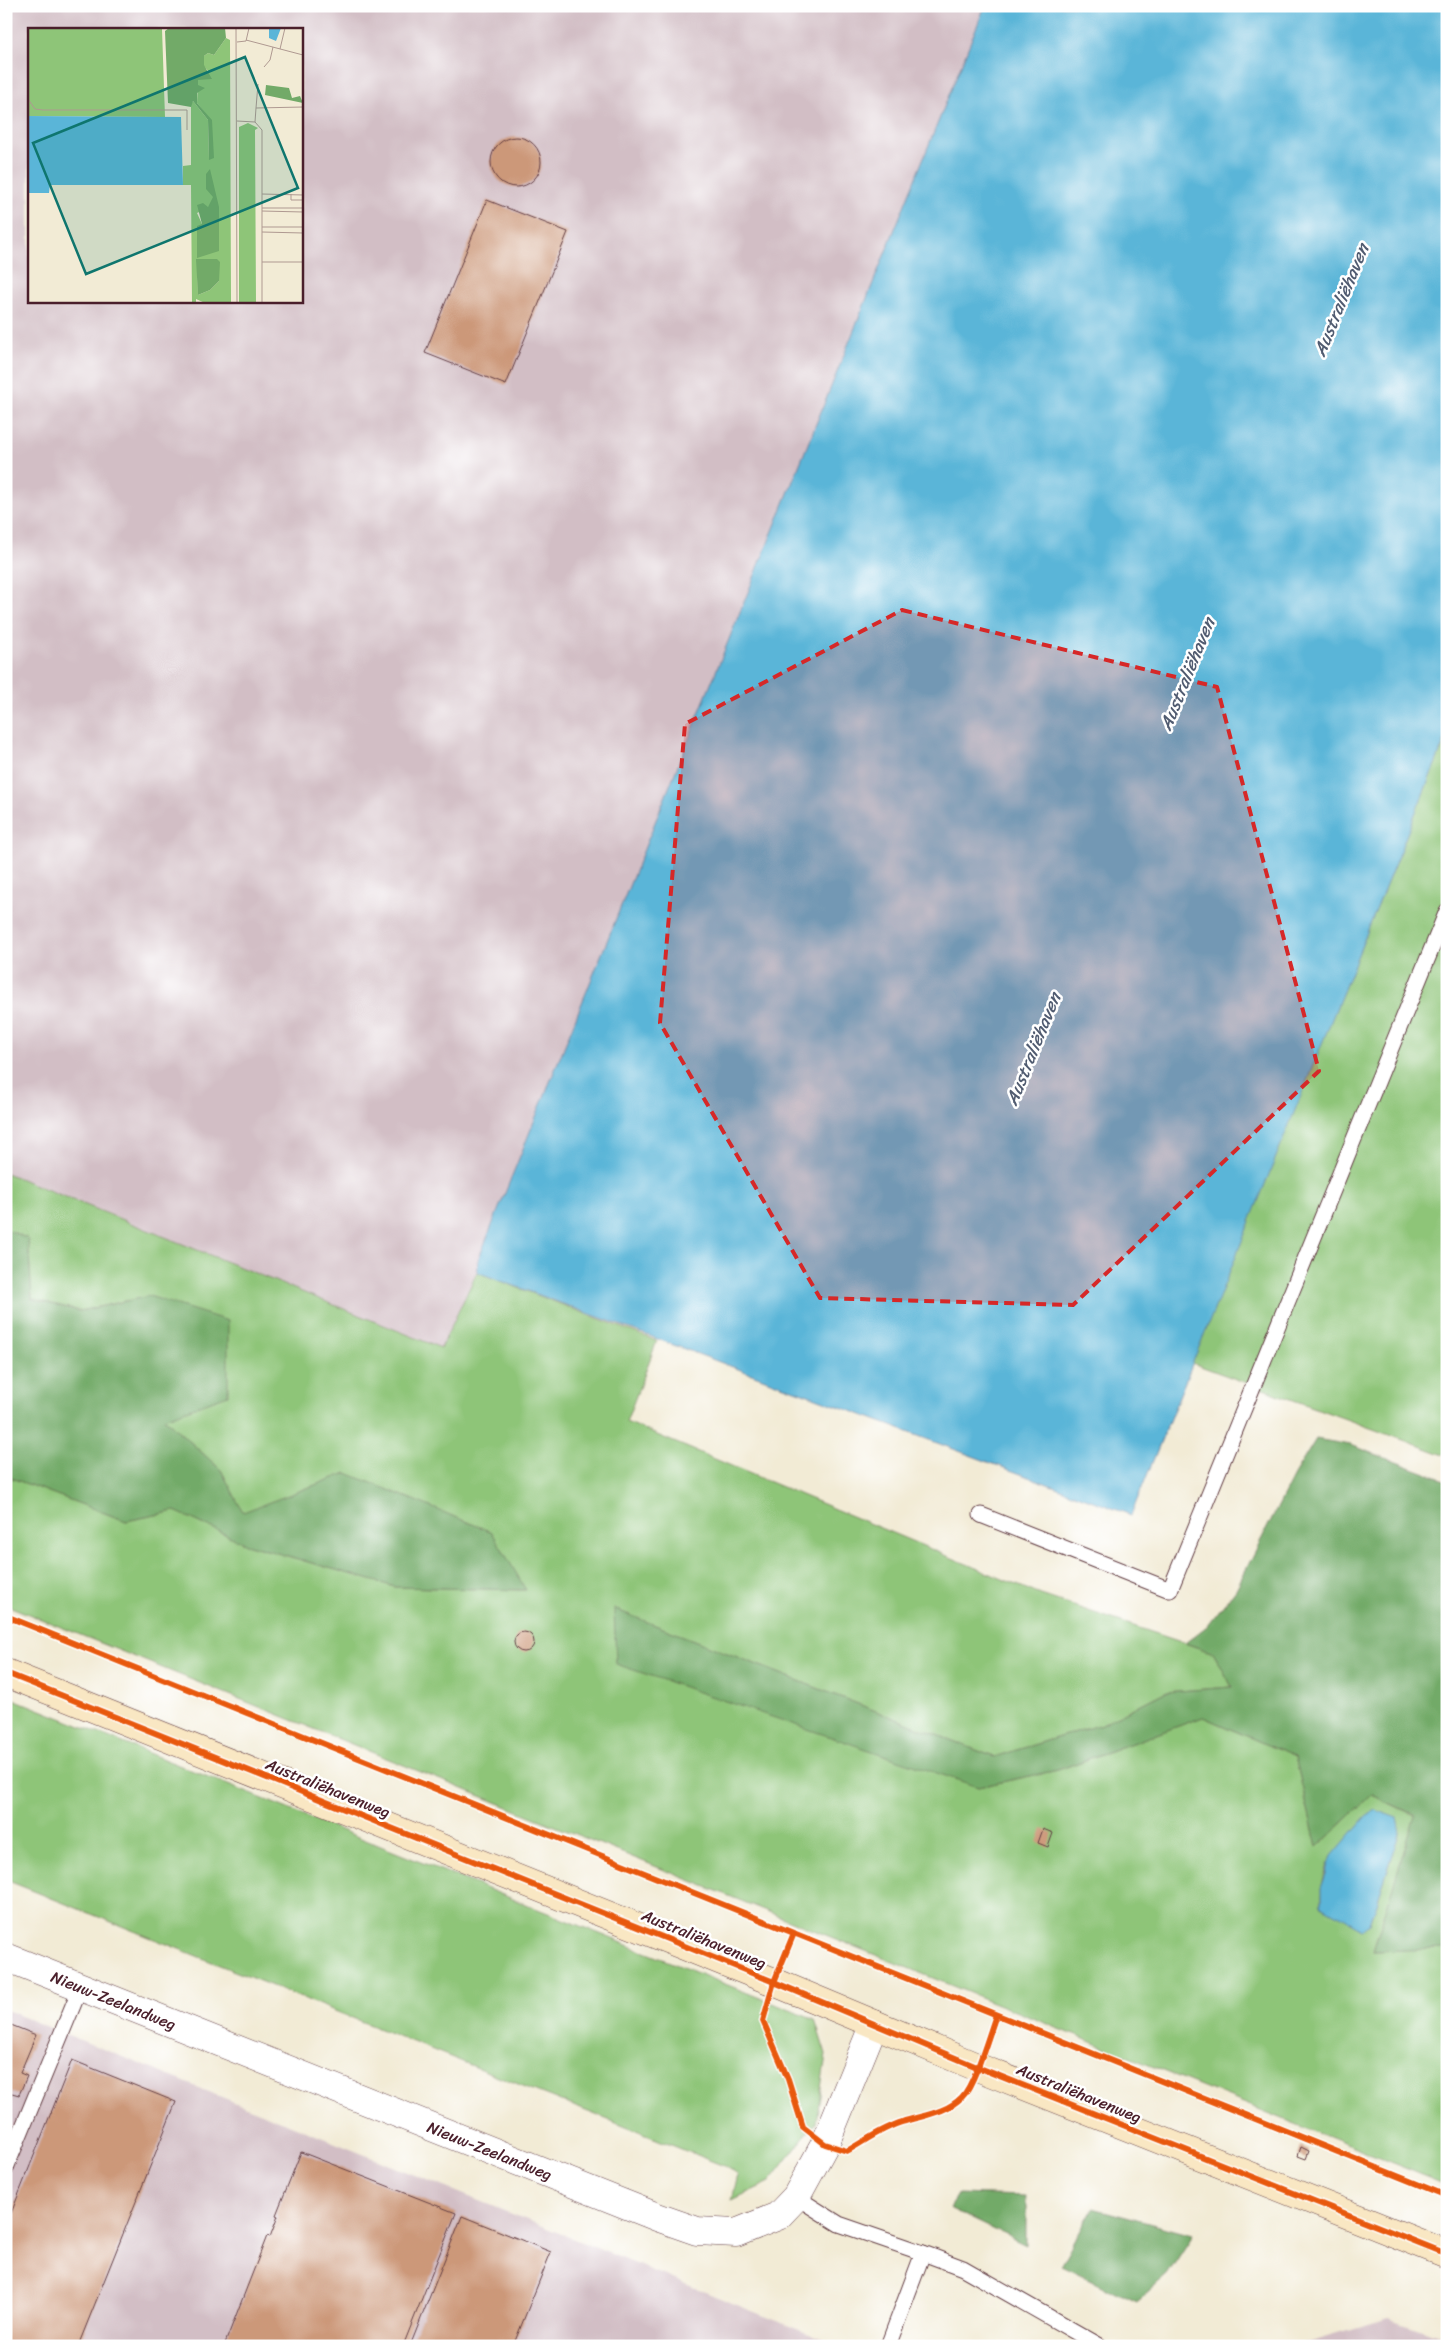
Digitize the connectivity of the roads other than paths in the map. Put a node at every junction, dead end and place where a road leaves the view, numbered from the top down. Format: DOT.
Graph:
graph roads {
  1 [pos="1447,910"];
  2 [pos="981,1515"];
  3 [pos="6,1673"];
  4 [pos="6,1956"];
  5 [pos="81,1986"];
  6 [pos="874,2024"];
  7 [pos="6,2168"];
  8 [pos="796,2197"];
  9 [pos="923,2253"];
  10 [pos="1447,2254"];
  11 [pos="888,2346"];
  12 [pos="1100,2346"];
  1 -- 2 [label="lane"];
  3 -- 6 [label="street, Australiëhavenweg"];
  4 -- 5 [label="street, Nieuw-Zeelandweg"];
  5 -- 7 [label="lane"];
  5 -- 8 [label="street, Nieuw-Zeelandweg"];
  6 -- 8 [label="street, Nieuw-Zeelandweg"];
  6 -- 10 [label="street, Australiëhavenweg"];
  8 -- 9 [label="lane"];
  9 -- 11 [label="lane"];
  9 -- 12 [label="lane"];
}
